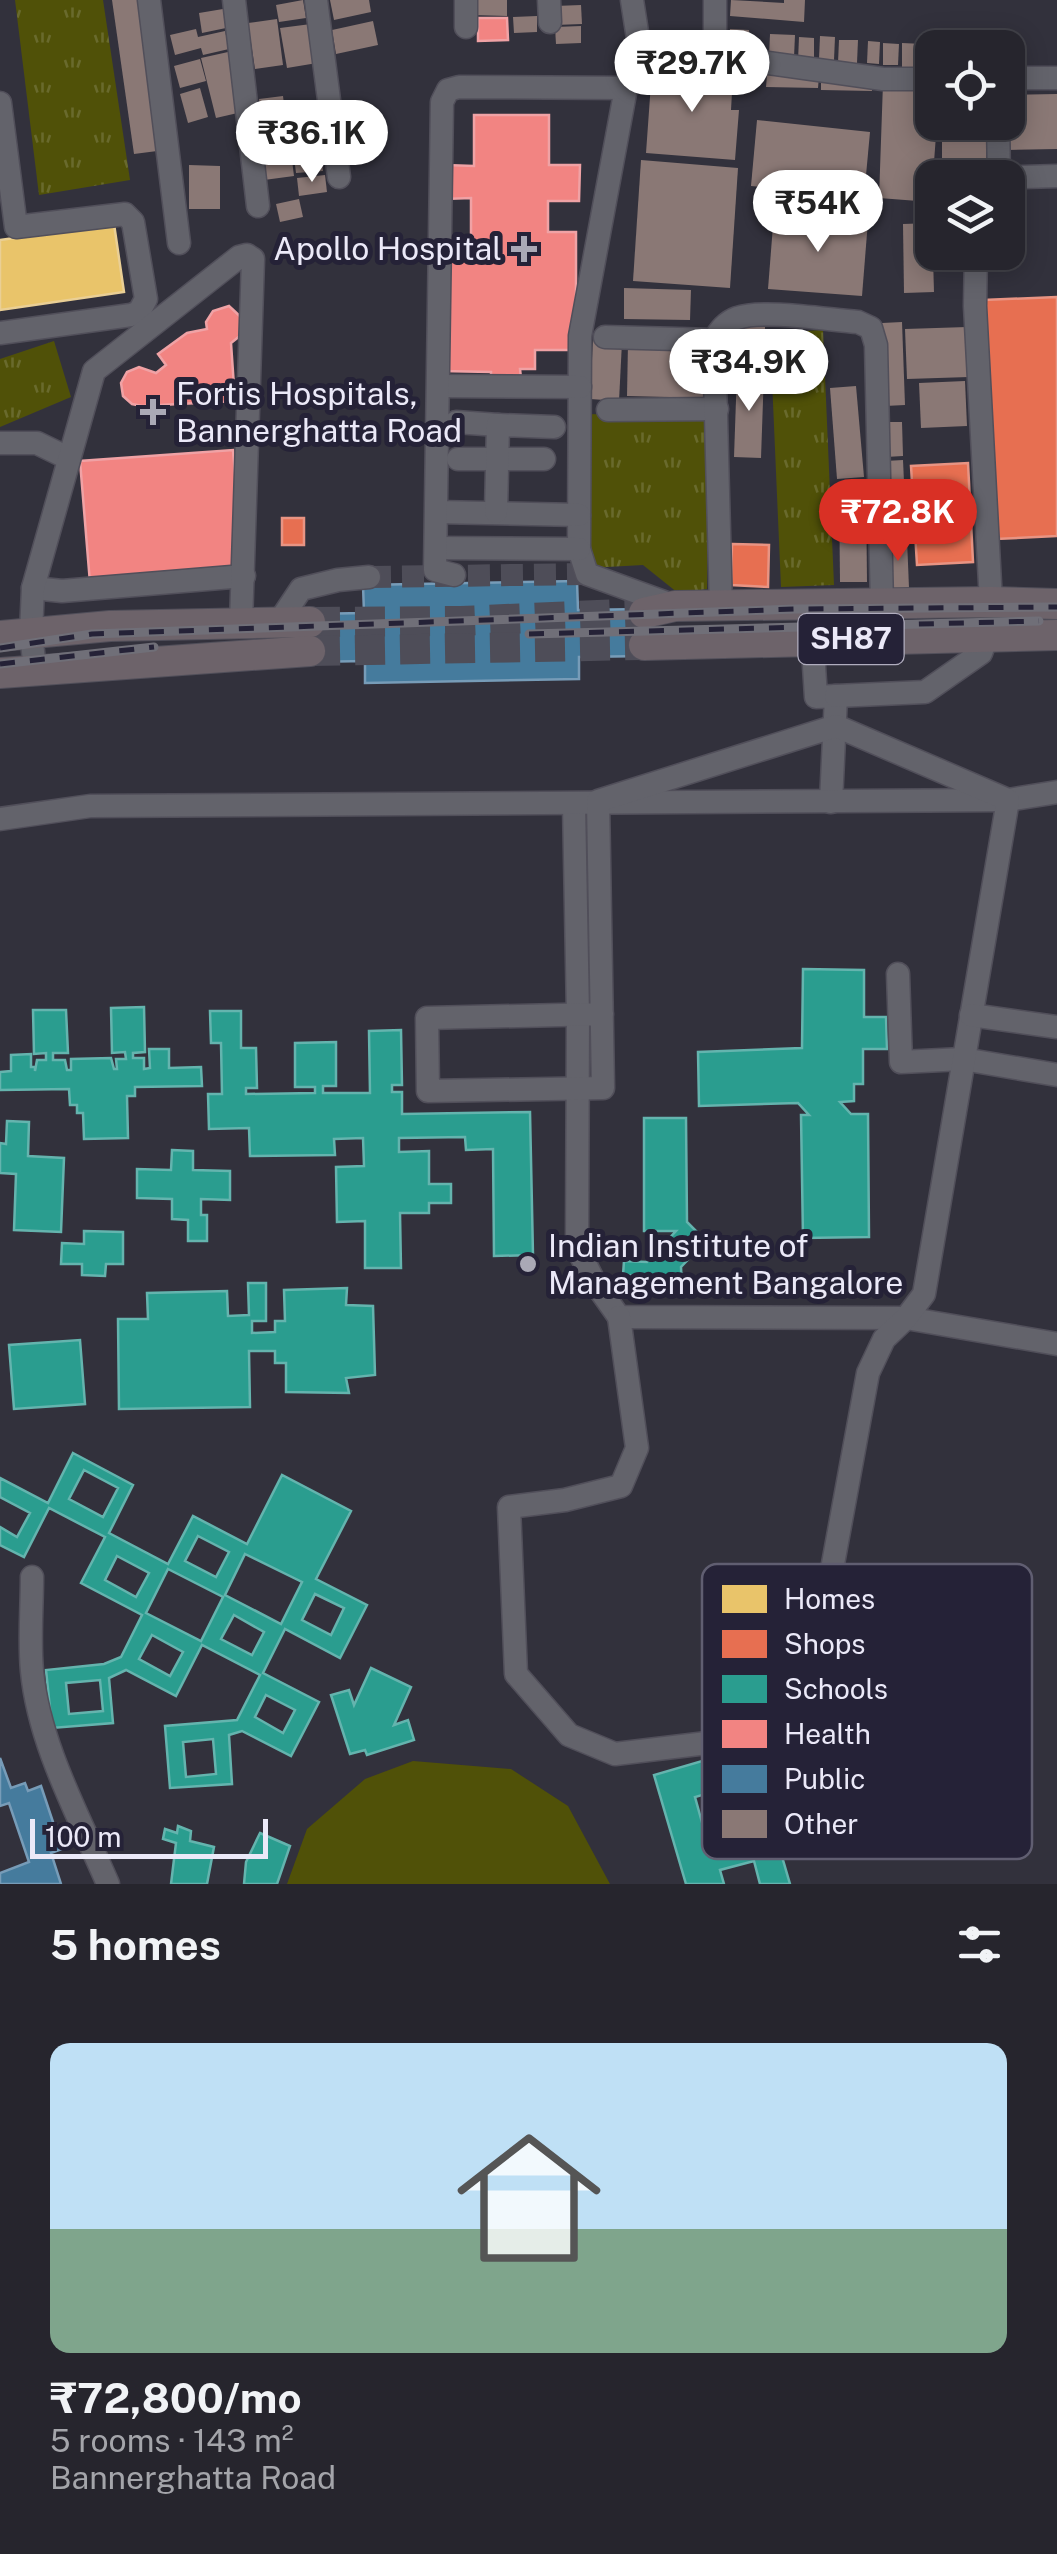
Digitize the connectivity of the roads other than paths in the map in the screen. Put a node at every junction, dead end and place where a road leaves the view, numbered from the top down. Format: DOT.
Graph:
graph roads {
  1 [pos="149,0"];
  2 [pos="234,0"];
  3 [pos="316,0"];
  4 [pos="466,0"];
  5 [pos="632,0"];
  6 [pos="715,0"];
  7 [pos="466,27"];
  8 [pos="639,46"];
  9 [pos="714,57"];
  10 [pos="915,78"];
  11 [pos="1025,78"];
  12 [pos="1057,78"];
  13 [pos="626,88"];
  14 [pos="0,103"];
  15 [pos="1057,167"];
  16 [pos="1025,171"];
  17 [pos="1025,175"];
  18 [pos="1057,176"];
  19 [pos="338,177"];
  20 [pos="5,181"];
  21 [pos="258,206"];
  22 [pos="179,242"];
  23 [pos="976,270"];
  24 [pos="0,333"];
  25 [pos="605,337"];
  26 [pos="714,340"];
  27 [pos="440,386"];
  28 [pos="580,387"];
  29 [pos="717,408"];
  30 [pos="608,410"];
  31 [pos="456,422"];
  32 [pos="498,425"];
  33 [pos="554,428"];
  34 [pos="0,443"];
  35 [pos="68,458"];
  36 [pos="458,459"];
  37 [pos="544,459"];
  38 [pos="496,460"];
  39 [pos="437,512"];
  40 [pos="496,512"];
  41 [pos="579,515"];
  42 [pos="436,548"];
  43 [pos="580,549"];
  44 [pos="454,575"];
  45 [pos="244,576"];
  46 [pos="369,577"];
  47 [pos="32,588"];
  48 [pos="991,602"];
  49 [pos="1057,604"];
  50 [pos="810,605"];
  51 [pos="882,605"];
  52 [pos="675,606"];
  53 [pos="720,608"];
  54 [pos="644,614"];
  55 [pos="242,623"];
  56 [pos="31,632"];
  57 [pos="300,632"];
  58 [pos="1057,635"];
  59 [pos="0,636"];
  60 [pos="986,636"];
  61 [pos="811,640"];
  62 [pos="644,644"];
  63 [pos="35,670"];
  64 [pos="0,673"];
  65 [pos="836,696"];
  66 [pos="836,726"];
  67 [pos="1057,792"];
  68 [pos="1008,800"];
  69 [pos="598,802"];
  70 [pos="832,802"];
  71 [pos="574,804"];
  72 [pos="0,820"];
  73 [pos="898,974"];
  74 [pos="971,1014"];
  75 [pos="590,1015"];
  76 [pos="1057,1027"];
  77 [pos="963,1059"];
  78 [pos="1057,1075"];
  79 [pos="577,1088"];
  80 [pos="619,1317"];
  81 [pos="906,1318"];
  82 [pos="1057,1344"];
  83 [pos="833,1564"];
  84 [pos="32,1577"];
  85 [pos="702,1743"];
  86 [pos="108,1884"];
  1 -- 22 [label="street"];
  2 -- 21 [label="street"];
  3 -- 19 [label="street"];
  4 -- 7 [label="street"];
  5 -- 8 [label="street"];
  6 -- 9 [label="street"];
  8 -- 9 [label="street"];
  8 -- 13 [label="street"];
  9 -- 10 [label="street"];
  11 -- 12 [label="street"];
  13 -- 27 [label="street"];
  13 -- 28 [label="street"];
  14 -- 20 [label="street"];
  15 -- 16 [label="street"];
  17 -- 18 [label="street"];
  20 -- 24 [label="street"];
  23 -- 48 [label="street"];
  25 -- 26 [label="street"];
  26 -- 29 [label="street"];
  26 -- 51 [label="street"];
  27 -- 28 [label="street"];
  27 -- 39 [label="street"];
  28 -- 41 [label="street"];
  29 -- 30 [label="street"];
  29 -- 53 [label="street"];
  31 -- 32 [label="street"];
  32 -- 33 [label="street"];
  32 -- 38 [label="street"];
  34 -- 35 [label="street"];
  35 -- 45 [label="street"];
  35 -- 47 [label="street"];
  36 -- 38 [label="street"];
  37 -- 38 [label="street"];
  38 -- 40 [label="street"];
  39 -- 40 [label="street"];
  39 -- 42 [label="street"];
  40 -- 41 [label="street"];
  41 -- 43 [label="street"];
  42 -- 43 [label="street"];
  42 -- 44 [label="street"];
  43 -- 52 [label="street"];
  45 -- 47 [label="street"];
  45 -- 55 [label="street"];
  46 -- 57 [label="street"];
  47 -- 56 [label="street"];
  48 -- 49 [label="main road, SH87"];
  48 -- 51 [label="main road, SH87"];
  50 -- 51 [label="main road, SH87"];
  50 -- 53 [label="main road, SH87"];
  50 -- 61 [label="street"];
  52 -- 53 [label="main road, SH87"];
  52 -- 54 [label="main road, SH87"];
  55 -- 56 [label="main road"];
  55 -- 57 [label="main road"];
  56 -- 59 [label="main road"];
  56 -- 63 [label="street"];
  57 -- 63 [label="main road"];
  58 -- 60 [label="main road, SH87"];
  60 -- 61 [label="main road, SH87"];
  60 -- 65 [label="street"];
  61 -- 62 [label="main road, SH87"];
  61 -- 65 [label="street"];
  63 -- 64 [label="main road"];
  65 -- 66 [label="street"];
  66 -- 68 [label="street"];
  66 -- 69 [label="street"];
  66 -- 70 [label="street"];
  67 -- 68 [label="street"];
  68 -- 70 [label="street"];
  68 -- 74 [label="street"];
  69 -- 70 [label="street"];
  69 -- 71 [label="street"];
  69 -- 75 [label="street"];
  71 -- 72 [label="street"];
  71 -- 75 [label="street"];
  73 -- 77 [label="street"];
  74 -- 76 [label="street"];
  74 -- 77 [label="street"];
  75 -- 79 [label="street"];
  75 -- 79 [label="street"];
  77 -- 78 [label="street"];
  77 -- 81 [label="street"];
  79 -- 80 [label="street"];
  80 -- 81 [label="street"];
  80 -- 85 [label="street"];
  81 -- 82 [label="street"];
  81 -- 83 [label="street"];
  84 -- 86 [label="street"];
}
